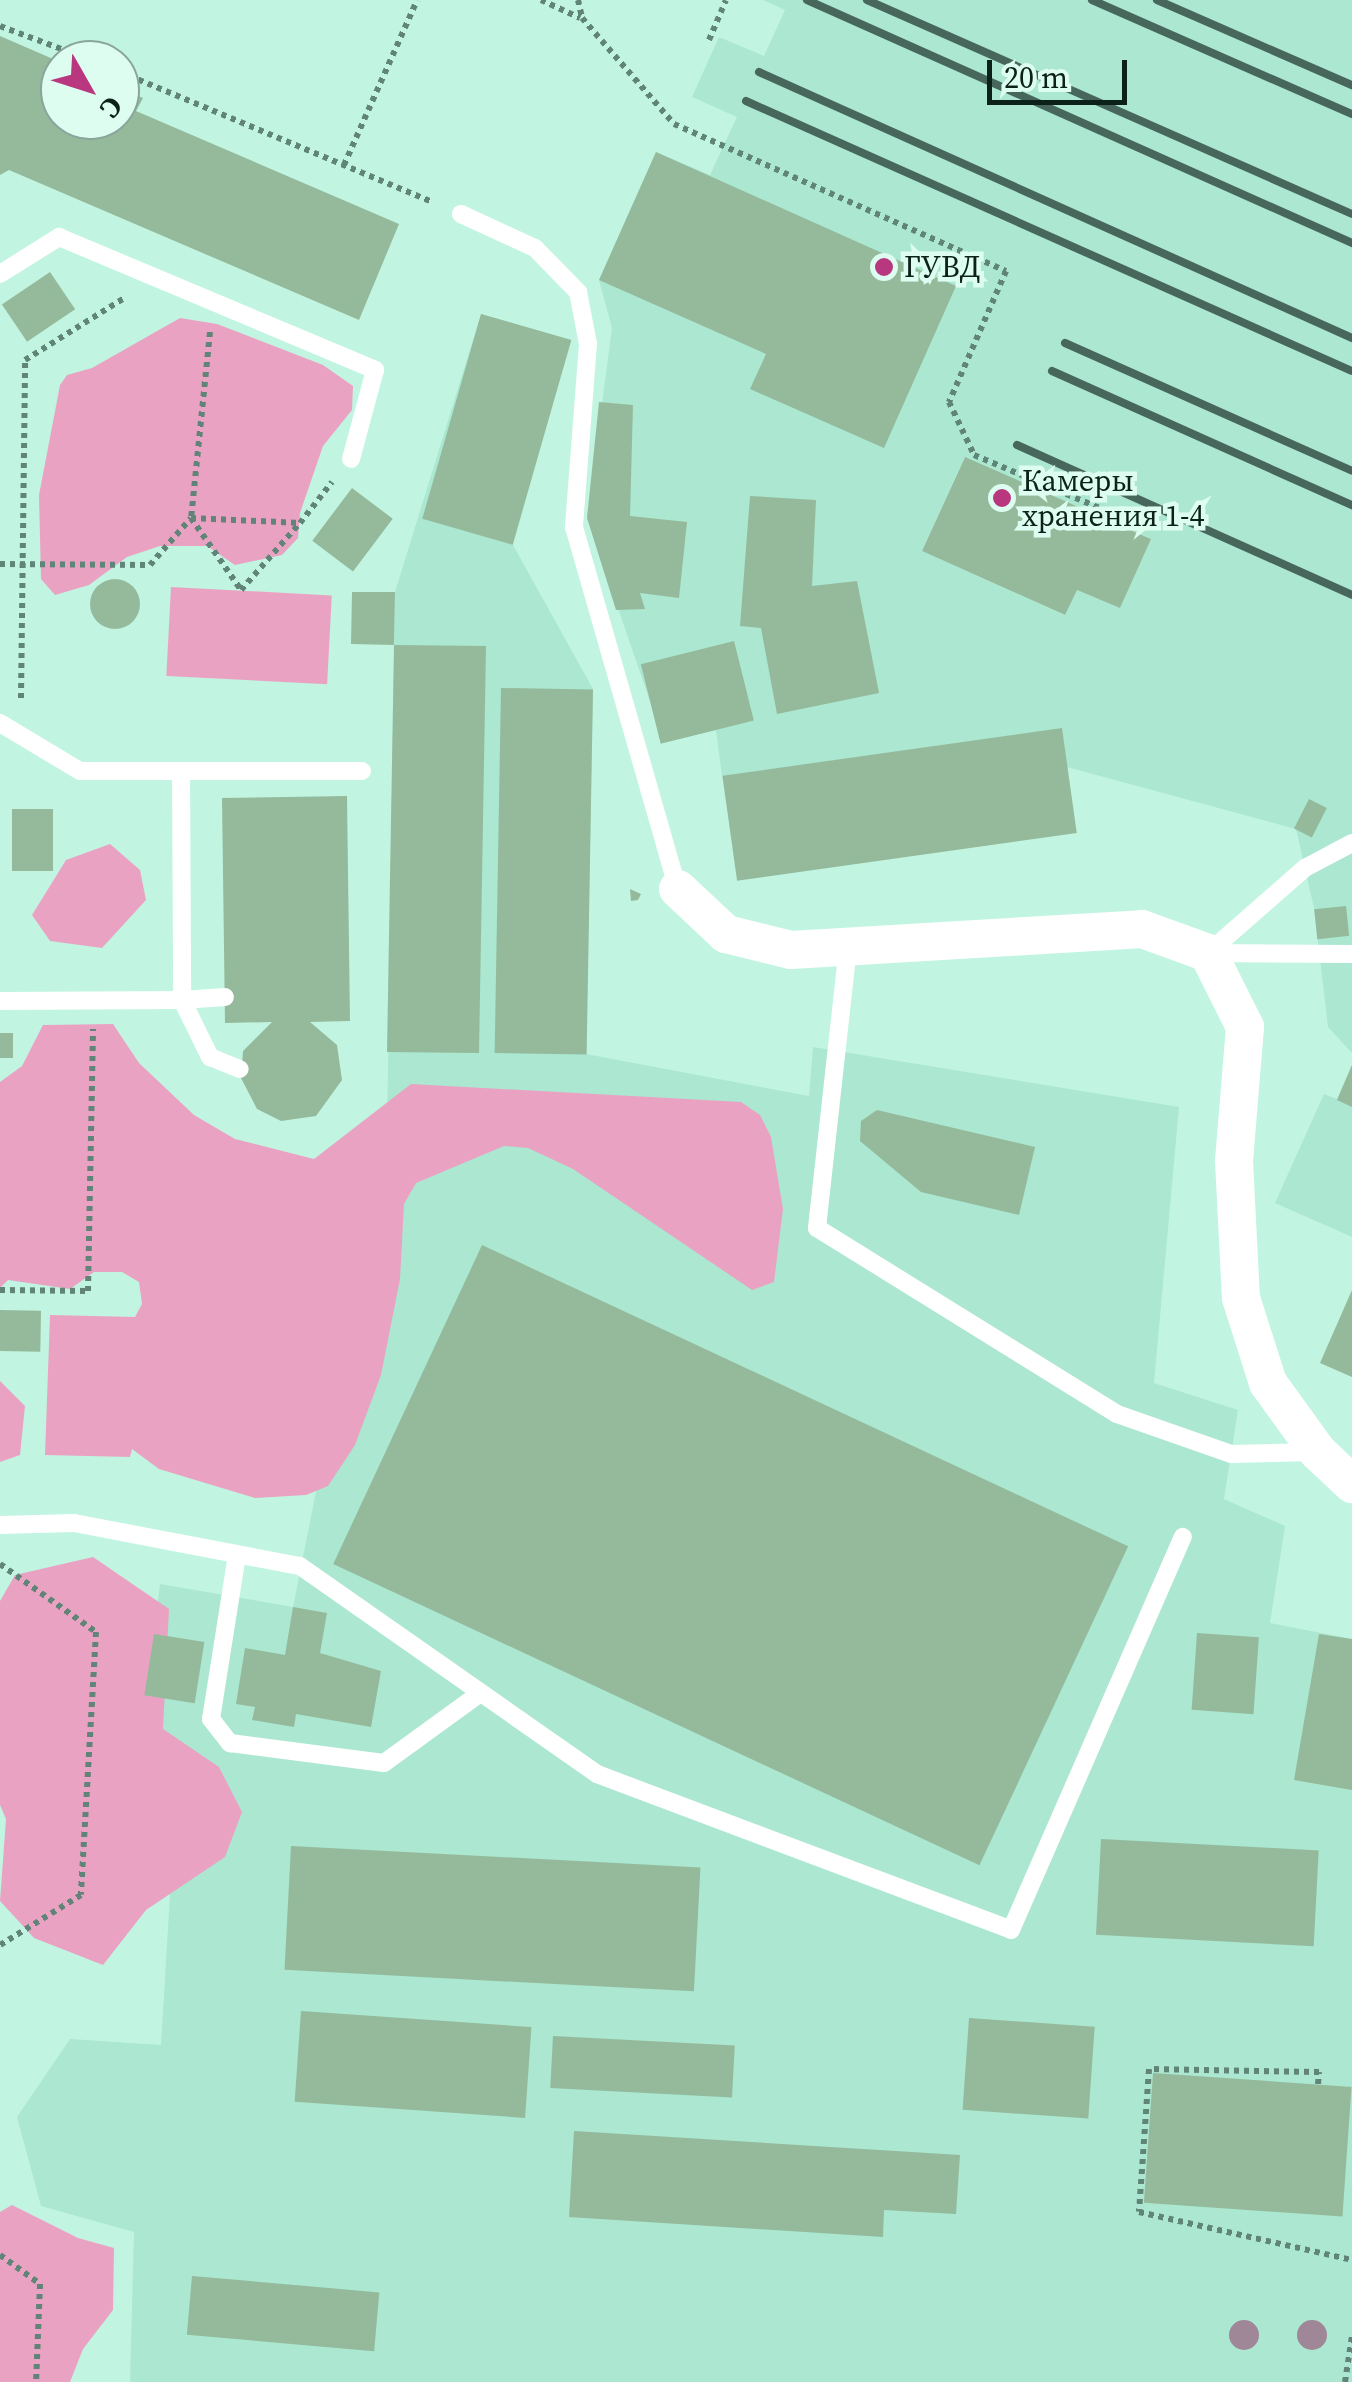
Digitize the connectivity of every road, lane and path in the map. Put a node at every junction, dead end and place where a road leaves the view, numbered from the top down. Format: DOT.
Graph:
graph roads {
  1 [pos="417,0"];
  2 [pos="541,0"];
  3 [pos="578,0"];
  4 [pos="726,0"];
  5 [pos="582,18"];
  6 [pos="0,26"];
  7 [pos="709,40"];
  8 [pos="40,41"];
  9 [pos="140,80"];
  10 [pos="344,165"];
  11 [pos="460,214"];
  12 [pos="0,274"];
  13 [pos="157,278"];
  14 [pos="213,302"];
  15 [pos="351,459"];
  16 [pos="1121,517"];
  17 [pos="191,518"];
  18 [pos="300,522"];
  19 [pos="0,564"];
  20 [pos="22,565"];
  21 [pos="0,722"];
  22 [pos="20,735"];
  23 [pos="181,771"];
  24 [pos="362,771"];
  25 [pos="1352,842"];
  26 [pos="678,889"];
  27 [pos="848,946"];
  28 [pos="1208,954"];
  29 [pos="1352,954"];
  30 [pos="224,998"];
  31 [pos="182,1000"];
  32 [pos="0,1001"];
  33 [pos="94,1002"];
  34 [pos="240,1069"];
  35 [pos="0,1290"];
  36 [pos="1318,1452"];
  37 [pos="1352,1484"];
  38 [pos="0,1525"];
  39 [pos="1183,1537"];
  40 [pos="238,1555"];
  41 [pos="0,1564"];
  42 [pos="479,1694"];
  43 [pos="0,1945"];
  44 [pos="1318,2084"];
  45 [pos="0,2255"];
  46 [pos="1352,2260"];
  47 [pos="1352,2336"];
  48 [pos="36,2382"];
  49 [pos="1344,2382"];
  1 -- 10 [label="path"];
  2 -- 5 [label="path"];
  3 -- 5 [label="path"];
  4 -- 7 [label="path"];
  5 -- 16 [label="path"];
  6 -- 8 [label="path"];
  9 -- 10 [label="path"];
  10 -- 11 [label="path"];
  11 -- 26 [label="lane"];
  12 -- 13 [label="lane"];
  13 -- 14 [label="lane"];
  13 -- 20 [label="path"];
  14 -- 15 [label="lane"];
  14 -- 17 [label="path"];
  15 -- 18 [label="path"];
  17 -- 18 [label="path"];
  17 -- 18 [label="path"];
  17 -- 20 [label="path"];
  19 -- 20 [label="path"];
  20 -- 22 [label="path"];
  21 -- 22 [label="lane"];
  22 -- 23 [label="lane"];
  23 -- 24 [label="lane"];
  23 -- 31 [label="lane"];
  25 -- 28 [label="lane"];
  26 -- 27 [label="street"];
  27 -- 28 [label="street"];
  27 -- 36 [label="lane"];
  28 -- 29 [label="lane"];
  28 -- 36 [label="street"];
  30 -- 31 [label="lane"];
  31 -- 33 [label="lane"];
  31 -- 34 [label="lane"];
  32 -- 33 [label="lane"];
  33 -- 35 [label="path"];
  36 -- 37 [label="street"];
  38 -- 40 [label="lane"];
  39 -- 42 [label="lane"];
  40 -- 42 [label="lane"];
  40 -- 42 [label="lane"];
  41 -- 43 [label="path"];
  44 -- 46 [label="path"];
  45 -- 48 [label="path"];
  47 -- 49 [label="path"];
}
